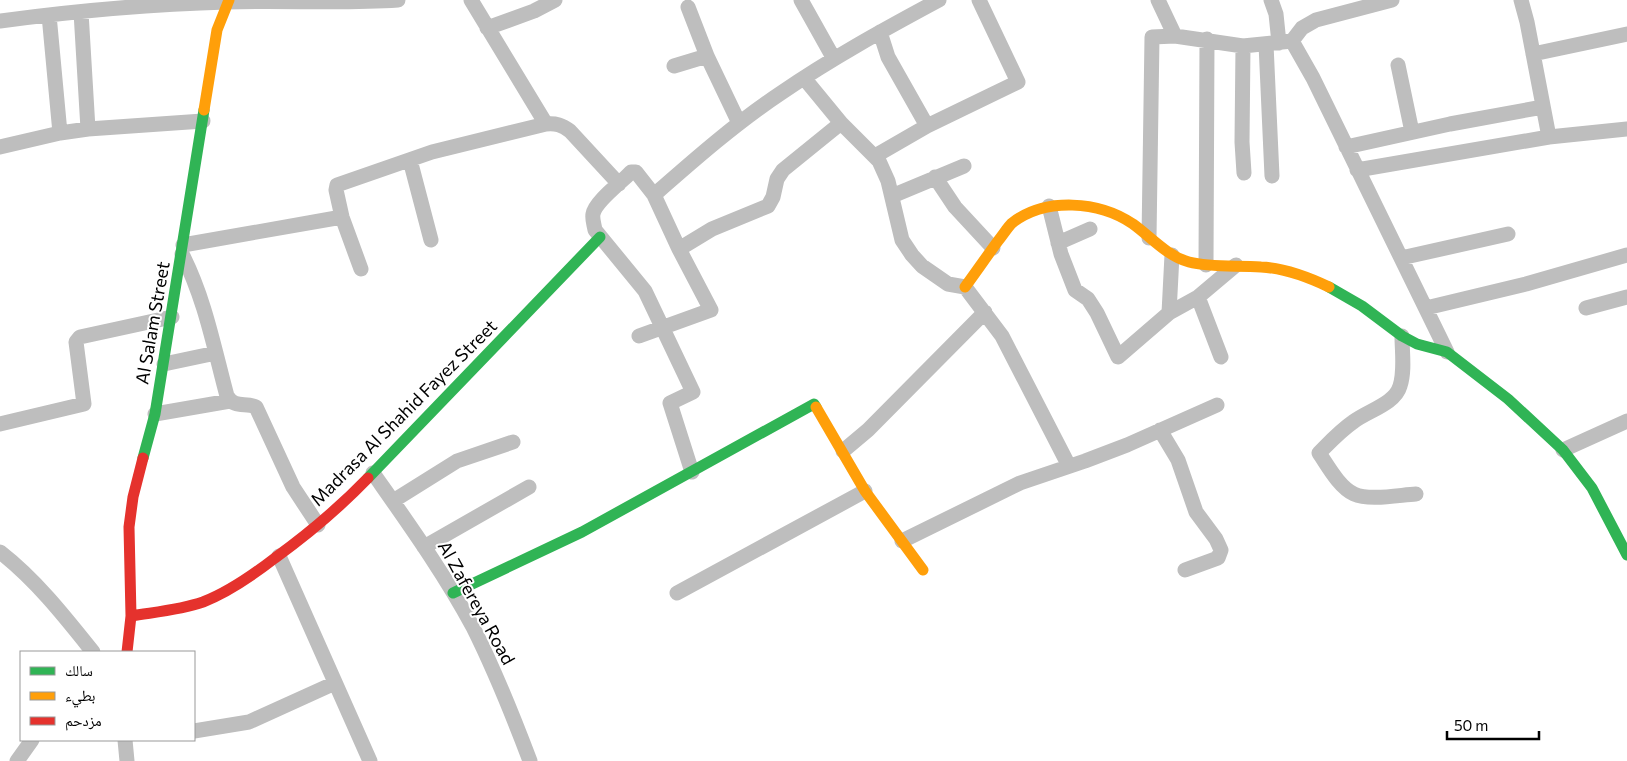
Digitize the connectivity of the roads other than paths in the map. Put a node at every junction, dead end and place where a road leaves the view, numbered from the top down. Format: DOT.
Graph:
graph roads {
  1 [pos="398,0"];
  2 [pos="470,0"];
  3 [pos="553,0"];
  4 [pos="801,0"];
  5 [pos="939,0"];
  6 [pos="979,0"];
  7 [pos="1158,0"];
  8 [pos="1272,0"];
  9 [pos="1392,0"];
  10 [pos="1521,0"];
  11 [pos="229,1"];
  12 [pos="1353,5"];
  13 [pos="688,7"];
  14 [pos="81,12"];
  15 [pos="50,15"];
  16 [pos="0,21"];
  17 [pos="487,28"];
  18 [pos="880,32"];
  19 [pos="1627,34"];
  20 [pos="1176,36"];
  21 [pos="1207,39"];
  22 [pos="1279,43"];
  23 [pos="1243,46"];
  24 [pos="1532,54"];
  25 [pos="708,56"];
  26 [pos="834,59"];
  27 [pos="674,66"];
  28 [pos="1398,66"];
  29 [pos="804,78"];
  30 [pos="1543,107"];
  31 [pos="203,122"];
  32 [pos="739,123"];
  33 [pos="841,123"];
  34 [pos="546,124"];
  35 [pos="927,126"];
  36 [pos="88,129"];
  37 [pos="1627,129"];
  38 [pos="1412,132"];
  39 [pos="60,133"];
  40 [pos="1549,137"];
  41 [pos="0,146"];
  42 [pos="1346,147"];
  43 [pos="875,156"];
  44 [pos="410,160"];
  45 [pos="964,166"];
  46 [pos="1357,170"];
  47 [pos="1244,173"];
  48 [pos="1272,176"];
  49 [pos="935,178"];
  50 [pos="619,184"];
  51 [pos="654,195"];
  52 [pos="892,196"];
  53 [pos="1049,206"];
  54 [pos="342,217"];
  55 [pos="1090,229"];
  56 [pos="1508,234"];
  57 [pos="600,237"];
  58 [pos="1149,238"];
  59 [pos="431,240"];
  60 [pos="1058,243"];
  61 [pos="679,248"];
  62 [pos="993,248"];
  63 [pos="183,250"];
  64 [pos="1172,255"];
  65 [pos="1627,255"];
  66 [pos="1401,258"];
  67 [pos="1206,265"];
  68 [pos="1236,265"];
  69 [pos="361,269"];
  70 [pos="965,287"];
  71 [pos="1198,297"];
  72 [pos="1627,298"];
  73 [pos="1426,308"];
  74 [pos="1586,308"];
  75 [pos="985,312"];
  76 [pos="1169,313"];
  77 [pos="172,317"];
  78 [pos="662,328"];
  79 [pos="638,336"];
  80 [pos="1402,336"];
  81 [pos="1447,352"];
  82 [pos="216,353"];
  83 [pos="1221,358"];
  84 [pos="164,364"];
  85 [pos="230,401"];
  86 [pos="1217,405"];
  87 [pos="155,414"];
  88 [pos="1627,421"];
  89 [pos="0,424"];
  90 [pos="1160,430"];
  91 [pos="513,442"];
  92 [pos="1563,450"];
  93 [pos="843,451"];
  94 [pos="1069,466"];
  95 [pos="692,472"];
  96 [pos="373,473"];
  97 [pos="529,487"];
  98 [pos="865,491"];
  99 [pos="1416,494"];
  100 [pos="393,501"];
  101 [pos="318,525"];
  102 [pos="902,541"];
  103 [pos="424,547"];
  104 [pos="0,552"];
  105 [pos="1627,555"];
  106 [pos="279,556"];
  107 [pos="923,570"];
  108 [pos="1185,570"];
  109 [pos="453,593"];
  110 [pos="677,594"];
  111 [pos="131,616"];
  112 [pos="92,651"];
  113 [pos="127,651"];
  114 [pos="335,683"];
  115 [pos="195,731"];
  116 [pos="31,741"];
  117 [pos="129,741"];
  118 [pos="17,761"];
  119 [pos="128,761"];
  120 [pos="370,761"];
  121 [pos="530,761"];
  1 -- 11 [label="street"];
  2 -- 17 [label="street"];
  3 -- 17 [label="street"];
  4 -- 26 [label="street"];
  5 -- 18 [label="street"];
  6 -- 35 [label="street"];
  7 -- 20 [label="street"];
  8 -- 22 [label="street"];
  9 -- 12 [label="street"];
  10 -- 24 [label="street"];
  11 -- 14 [label="street"];
  11 -- 31 [label="street, Al Salam Street"];
  12 -- 22 [label="street"];
  13 -- 25 [label="street"];
  14 -- 15 [label="street"];
  14 -- 36 [label="street"];
  15 -- 16 [label="street"];
  15 -- 39 [label="street"];
  17 -- 34 [label="street"];
  18 -- 26 [label="street"];
  18 -- 35 [label="street"];
  19 -- 24 [label="street"];
  20 -- 21 [label="street"];
  20 -- 58 [label="street"];
  21 -- 23 [label="street"];
  21 -- 67 [label="street"];
  22 -- 23 [label="street"];
  22 -- 42 [label="street"];
  22 -- 48 [label="street"];
  23 -- 47 [label="street"];
  24 -- 30 [label="street"];
  25 -- 27 [label="street"];
  25 -- 32 [label="street"];
  26 -- 29 [label="street"];
  28 -- 38 [label="street"];
  29 -- 32 [label="street"];
  29 -- 33 [label="street"];
  30 -- 38 [label="street"];
  30 -- 40 [label="street"];
  31 -- 36 [label="street"];
  31 -- 63 [label="street, Al Salam Street"];
  32 -- 51 [label="street"];
  33 -- 43 [label="street"];
  33 -- 61 [label="street"];
  34 -- 44 [label="street"];
  34 -- 50 [label="street"];
  35 -- 43 [label="street"];
  36 -- 39 [label="street"];
  37 -- 40 [label="street"];
  38 -- 42 [label="street"];
  39 -- 41 [label="street"];
  40 -- 46 [label="street"];
  42 -- 46 [label="street"];
  43 -- 52 [label="street"];
  44 -- 54 [label="street"];
  44 -- 59 [label="street"];
  45 -- 49 [label="street"];
  46 -- 66 [label="street"];
  49 -- 52 [label="street"];
  49 -- 62 [label="street"];
  50 -- 51 [label="street"];
  50 -- 57 [label="street"];
  51 -- 61 [label="street"];
  52 -- 70 [label="street"];
  53 -- 58 [label="street"];
  53 -- 60 [label="street"];
  53 -- 62 [label="street"];
  54 -- 63 [label="street"];
  54 -- 69 [label="street"];
  55 -- 60 [label="street"];
  56 -- 66 [label="street"];
  57 -- 78 [label="street"];
  57 -- 96 [label="street, Madrasa Al Shahid Fayez Street"];
  58 -- 64 [label="street"];
  60 -- 76 [label="street"];
  61 -- 78 [label="street"];
  62 -- 70 [label="street"];
  63 -- 77 [label="street, Al Salam Street"];
  63 -- 82 [label="street"];
  64 -- 67 [label="street"];
  64 -- 76 [label="street"];
  65 -- 73 [label="street"];
  66 -- 73 [label="street"];
  67 -- 68 [label="street"];
  68 -- 71 [label="street"];
  68 -- 80 [label="street"];
  70 -- 75 [label="street"];
  71 -- 76 [label="street"];
  71 -- 83 [label="street"];
  72 -- 74 [label="street"];
  73 -- 81 [label="street"];
  75 -- 93 [label="street"];
  75 -- 94 [label="street"];
  77 -- 84 [label="street, Al Salam Street"];
  77 -- 89 [label="street"];
  78 -- 79 [label="street"];
  78 -- 95 [label="street"];
  80 -- 81 [label="street"];
  80 -- 99 [label="street"];
  81 -- 92 [label="street"];
  82 -- 84 [label="street"];
  82 -- 85 [label="street"];
  84 -- 87 [label="street, Al Salam Street"];
  85 -- 87 [label="street"];
  85 -- 101 [label="street"];
  86 -- 90 [label="street"];
  87 -- 111 [label="street, Al Salam Street"];
  88 -- 92 [label="street"];
  90 -- 94 [label="street"];
  90 -- 108 [label="street"];
  91 -- 100 [label="street"];
  92 -- 105 [label="street"];
  93 -- 95 [label="street"];
  93 -- 98 [label="street"];
  94 -- 102 [label="street"];
  95 -- 109 [label="street"];
  96 -- 100 [label="street, Al Zafereya Road"];
  96 -- 101 [label="street, Madrasa Al Shahid Fayez Street"];
  97 -- 103 [label="street"];
  98 -- 102 [label="street"];
  98 -- 110 [label="street"];
  100 -- 103 [label="street, Al Zafereya Road"];
  101 -- 106 [label="street, Madrasa Al Shahid Fayez Street"];
  102 -- 107 [label="street"];
  103 -- 109 [label="street, Al Zafereya Road"];
  104 -- 112 [label="street"];
  106 -- 111 [label="street, Madrasa Al Shahid Fayez Street"];
  106 -- 114 [label="street"];
  109 -- 121 [label="street, Al Zafereya Road"];
  111 -- 113 [label="street, Al Salam Street"];
  114 -- 115 [label="street"];
  114 -- 120 [label="street"];
  116 -- 118 [label="street"];
  117 -- 119 [label="street"];
}
